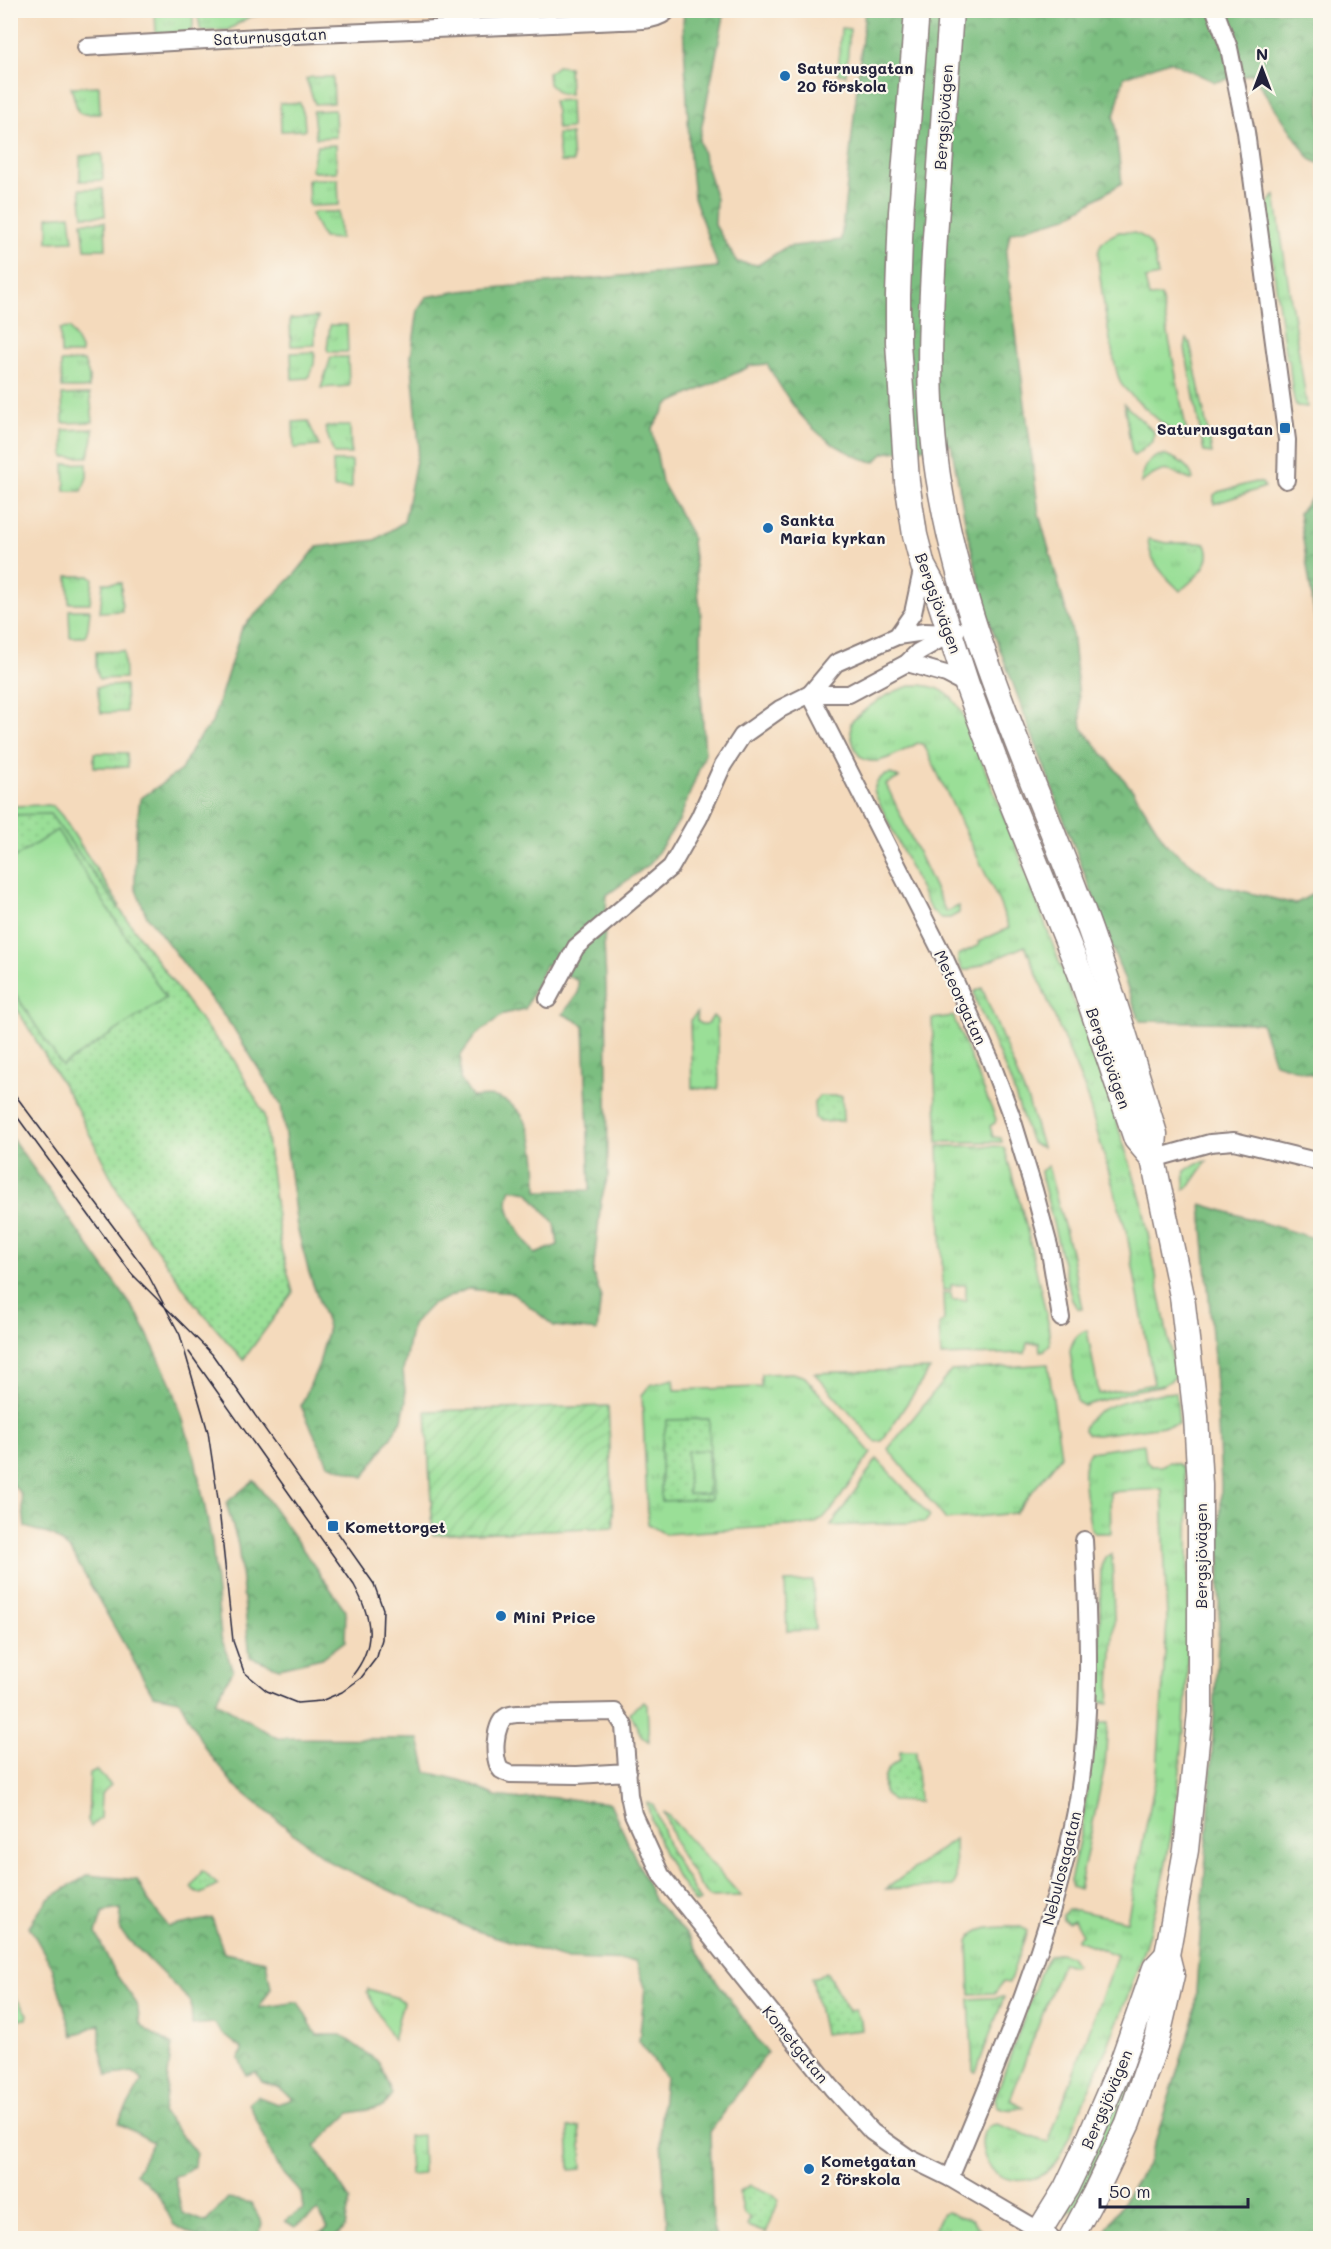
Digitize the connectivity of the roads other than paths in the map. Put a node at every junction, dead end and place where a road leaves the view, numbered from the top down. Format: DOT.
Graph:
graph roads {
  1 [pos="668,10"];
  2 [pos="917,10"];
  3 [pos="951,10"];
  4 [pos="1215,10"];
  5 [pos="86,47"];
  6 [pos="1286,480"];
  7 [pos="923,566"];
  8 [pos="974,624"];
  9 [pos="950,633"];
  10 [pos="897,636"];
  11 [pos="907,663"];
  12 [pos="967,685"];
  13 [pos="810,694"];
  14 [pos="548,999"];
  15 [pos="1153,1159"];
  16 [pos="1320,1162"];
  17 [pos="1061,1318"];
  18 [pos="1084,1540"];
  19 [pos="628,1772"];
  20 [pos="1167,1955"];
  21 [pos="950,2178"];
  22 [pos="1042,2236"];
  23 [pos="1071,2238"];
  1 -- 5 [label="street, Saturnusgatan"];
  2 -- 7 [label="street, Bergsjövägen"];
  3 -- 8 [label="street, Bergsjövägen"];
  4 -- 6 [label="street"];
  7 -- 9 [label="street, Bergsjövägen"];
  7 -- 10 [label="street"];
  8 -- 9 [label="street"];
  8 -- 15 [label="street, Bergsjövägen"];
  9 -- 10 [label="street"];
  9 -- 11 [label="street"];
  9 -- 12 [label="street, Bergsjövägen"];
  10 -- 13 [label="street"];
  11 -- 12 [label="street"];
  11 -- 13 [label="street"];
  12 -- 15 [label="street, Bergsjövägen"];
  13 -- 14 [label="street"];
  13 -- 17 [label="street, Meteorgatan"];
  15 -- 16 [label="street"];
  15 -- 20 [label="street, Bergsjövägen"];
  18 -- 21 [label="street, Nebulosagatan"];
  19 -- 19 [label="street"];
  19 -- 21 [label="street, Kometgatan"];
  20 -- 22 [label="street, Bergsjövägen"];
  20 -- 23 [label="street, Bergsjövägen"];
  21 -- 22 [label="street, Kometgatan"];
}
